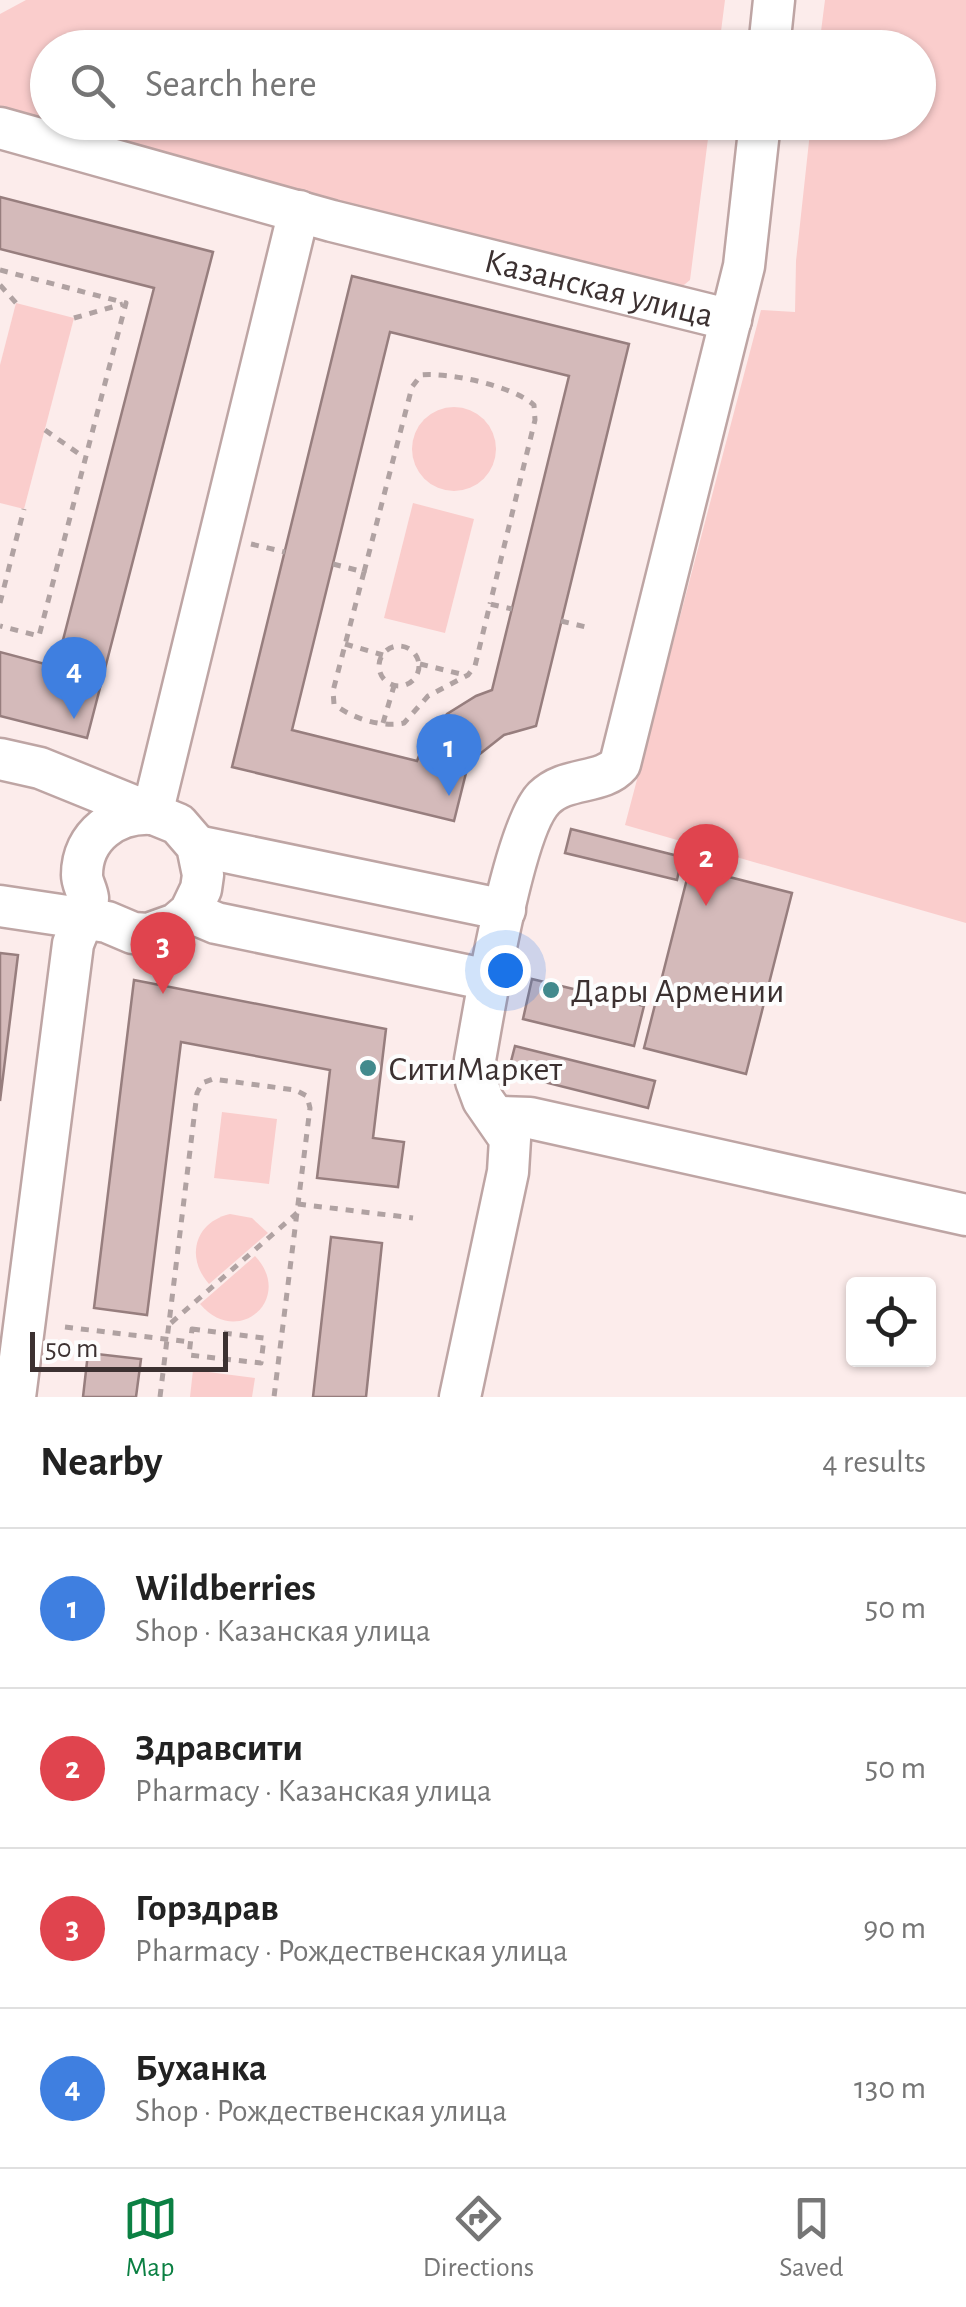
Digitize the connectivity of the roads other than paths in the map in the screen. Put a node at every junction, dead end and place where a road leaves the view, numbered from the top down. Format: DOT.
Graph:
graph roads {
  1 [pos="774,0"];
  2 [pos="771,30"];
  3 [pos="0,128"];
  4 [pos="30,136"];
  5 [pos="43,140"];
  6 [pos="758,140"];
  7 [pos="298,211"];
  8 [pos="732,320"];
  9 [pos="0,758"];
  10 [pos="152,814"];
  11 [pos="197,846"];
  12 [pos="0,906"];
  13 [pos="506,910"];
  14 [pos="190,912"];
  15 [pos="81,918"];
  16 [pos="489,980"];
  17 [pos="498,1117"];
  18 [pos="966,1215"];
  19 [pos="14,1296"];
  20 [pos="14,1397"];
  21 [pos="460,1397"];
  1 -- 2 [label="street"];
  3 -- 4 [label="street, Казанская улица"];
  5 -- 7 [label="street, Казанская улица"];
  6 -- 8 [label="street"];
  7 -- 8 [label="street, Казанская улица"];
  7 -- 10 [label="street"];
  8 -- 13 [label="street, Казанская улица"];
  9 -- 10 [label="street"];
  10 -- 11 [label="street"];
  10 -- 15 [label="street"];
  11 -- 13 [label="street"];
  11 -- 14 [label="street"];
  12 -- 15 [label="street"];
  13 -- 16 [label="street"];
  14 -- 15 [label="street"];
  14 -- 16 [label="street"];
  15 -- 19 [label="street"];
  16 -- 17 [label="street"];
  17 -- 18 [label="street"];
  17 -- 21 [label="street"];
  19 -- 20 [label="street"];
}
